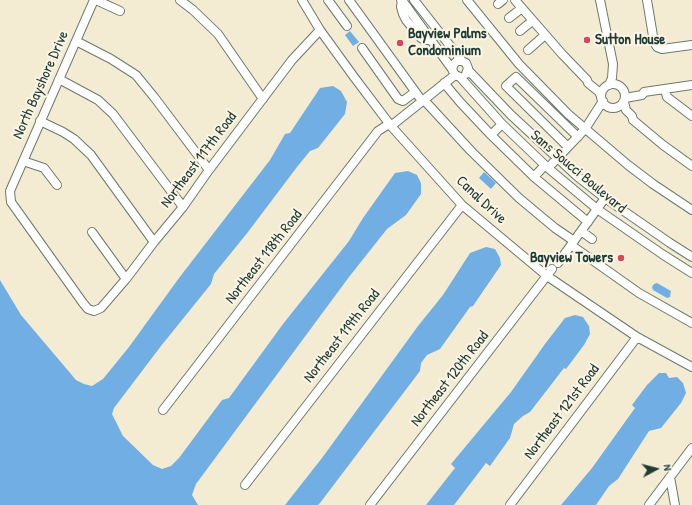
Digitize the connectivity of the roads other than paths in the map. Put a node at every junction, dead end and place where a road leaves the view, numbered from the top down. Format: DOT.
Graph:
graph roads {
  1 [pos="95,0"];
  2 [pos="180,0"];
  3 [pos="302,0"];
  4 [pos="349,0"];
  5 [pos="402,0"];
  6 [pos="414,0"];
  7 [pos="467,0"];
  8 [pos="515,0"];
  9 [pos="600,0"];
  10 [pos="647,0"];
  11 [pos="330,1"];
  12 [pos="522,8"];
  13 [pos="120,11"];
  14 [pos="509,18"];
  15 [pos="532,20"];
  16 [pos="347,26"];
  17 [pos="320,30"];
  18 [pos="520,31"];
  19 [pos="545,35"];
  20 [pos="76,41"];
  21 [pos="692,45"];
  22 [pos="362,48"];
  23 [pos="528,50"];
  24 [pos="462,61"];
  25 [pos="613,64"];
  26 [pos="468,70"];
  27 [pos="456,73"];
  28 [pos="59,79"];
  29 [pos="587,80"];
  30 [pos="444,83"];
  31 [pos="608,85"];
  32 [pos="692,86"];
  33 [pos="665,89"];
  34 [pos="415,92"];
  35 [pos="624,94"];
  36 [pos="263,98"];
  37 [pos="602,99"];
  38 [pos="423,100"];
  39 [pos="613,108"];
  40 [pos="692,116"];
  41 [pos="592,120"];
  42 [pos="633,120"];
  43 [pos="40,122"];
  44 [pos="390,124"];
  45 [pos="502,124"];
  46 [pos="585,129"];
  47 [pos="491,135"];
  48 [pos="578,137"];
  49 [pos="568,147"];
  50 [pos="557,159"];
  51 [pos="23,161"];
  52 [pos="692,166"];
  53 [pos="547,167"];
  54 [pos="209,170"];
  55 [pos="534,177"];
  56 [pos="57,185"];
  57 [pos="605,198"];
  58 [pos="462,205"];
  59 [pos="183,207"];
  60 [pos="597,209"];
  61 [pos="692,210"];
  62 [pos="588,222"];
  63 [pos="581,231"];
  64 [pos="92,232"];
  65 [pos="592,239"];
  66 [pos="154,242"];
  67 [pos="573,243"];
  68 [pos="692,256"];
  69 [pos="692,273"];
  70 [pos="547,276"];
  71 [pos="126,279"];
  72 [pos="101,308"];
  73 [pos="692,323"];
  74 [pos="637,337"];
  75 [pos="692,367"];
  76 [pos="164,410"];
  77 [pos="692,448"];
  78 [pos="670,477"];
  79 [pos="245,485"];
  80 [pos="370,505"];
  81 [pos="510,505"];
  82 [pos="649,505"];
  83 [pos="675,505"];
  1 -- 13 [label="street"];
  1 -- 20 [label="street, North Bayshore Drive"];
  2 -- 36 [label="street"];
  3 -- 17 [label="street, Canal Drive"];
  4 -- 34 [label="street"];
  5 -- 27 [label="street, Sans Soucci Boulevard"];
  6 -- 24 [label="street"];
  7 -- 46 [label="street"];
  8 -- 12 [label="street"];
  9 -- 25 [label="street"];
  10 -- 21 [label="street"];
  11 -- 16 [label="street"];
  12 -- 14 [label="street"];
  12 -- 15 [label="street"];
  15 -- 18 [label="street"];
  15 -- 19 [label="street"];
  17 -- 36 [label="street, Northeast 117th Road"];
  17 -- 44 [label="street, Canal Drive"];
  19 -- 23 [label="street"];
  19 -- 29 [label="street"];
  20 -- 28 [label="street, North Bayshore Drive"];
  20 -- 54 [label="street"];
  22 -- 34 [label="street"];
  24 -- 26 [label="street"];
  24 -- 27 [label="street"];
  25 -- 31 [label="street"];
  25 -- 35 [label="street"];
  26 -- 27 [label="street"];
  26 -- 50 [label="street, Sans Soucci Boulevard"];
  27 -- 30 [label="street, Northeast 118th Road"];
  27 -- 45 [label="street, Sans Soucci Boulevard"];
  28 -- 43 [label="street, North Bayshore Drive"];
  28 -- 59 [label="street"];
  29 -- 31 [label="street"];
  29 -- 37 [label="street"];
  30 -- 38 [label="street, Northeast 118th Road"];
  30 -- 47 [label="street"];
  31 -- 35 [label="street"];
  31 -- 37 [label="street"];
  32 -- 33 [label="street"];
  33 -- 35 [label="street"];
  33 -- 40 [label="street"];
  34 -- 38 [label="street"];
  35 -- 39 [label="street"];
  35 -- 42 [label="street"];
  36 -- 54 [label="street, Northeast 117th Road"];
  37 -- 39 [label="street"];
  37 -- 41 [label="street"];
  38 -- 44 [label="street, Northeast 118th Road"];
  38 -- 67 [label="street"];
  39 -- 41 [label="street"];
  39 -- 42 [label="street"];
  41 -- 46 [label="street"];
  42 -- 52 [label="street"];
  43 -- 51 [label="street, North Bayshore Drive"];
  43 -- 66 [label="street"];
  44 -- 58 [label="street, Canal Drive"];
  44 -- 76 [label="street, Northeast 118th Road"];
  45 -- 47 [label="street"];
  45 -- 53 [label="street, Sans Soucci Boulevard"];
  46 -- 48 [label="street"];
  46 -- 61 [label="street"];
  47 -- 55 [label="street"];
  48 -- 49 [label="street"];
  48 -- 49 [label="street"];
  49 -- 50 [label="street"];
  50 -- 53 [label="street"];
  50 -- 57 [label="street, Sans Soucci Boulevard"];
  51 -- 56 [label="street"];
  51 -- 72 [label="street, North Bayshore Drive"];
  53 -- 55 [label="street"];
  53 -- 60 [label="street, Sans Soucci Boulevard"];
  54 -- 59 [label="street, Northeast 117th Road"];
  55 -- 62 [label="street"];
  57 -- 60 [label="street, Northeast 120th Road"];
  57 -- 68 [label="street, Sans Soucci Boulevard"];
  58 -- 70 [label="street, Canal Drive"];
  58 -- 79 [label="street, Northeast 119th Road"];
  59 -- 66 [label="street, Northeast 117th Road"];
  60 -- 62 [label="street, Northeast 120th Road"];
  60 -- 69 [label="street, Sans Soucci Boulevard"];
  62 -- 63 [label="street, Northeast 120th Road"];
  63 -- 65 [label="street"];
  63 -- 67 [label="street, Northeast 120th Road"];
  64 -- 71 [label="street"];
  66 -- 71 [label="street, Northeast 117th Road"];
  67 -- 70 [label="street, Northeast 120th Road"];
  67 -- 73 [label="street"];
  70 -- 74 [label="street, Canal Drive"];
  70 -- 80 [label="street, Northeast 120th Road"];
  71 -- 72 [label="street, Northeast 117th Road"];
  74 -- 75 [label="street, Canal Drive"];
  74 -- 81 [label="street, Northeast 121st Road"];
  77 -- 78 [label="street"];
  78 -- 82 [label="street"];
  78 -- 83 [label="street"];
}
